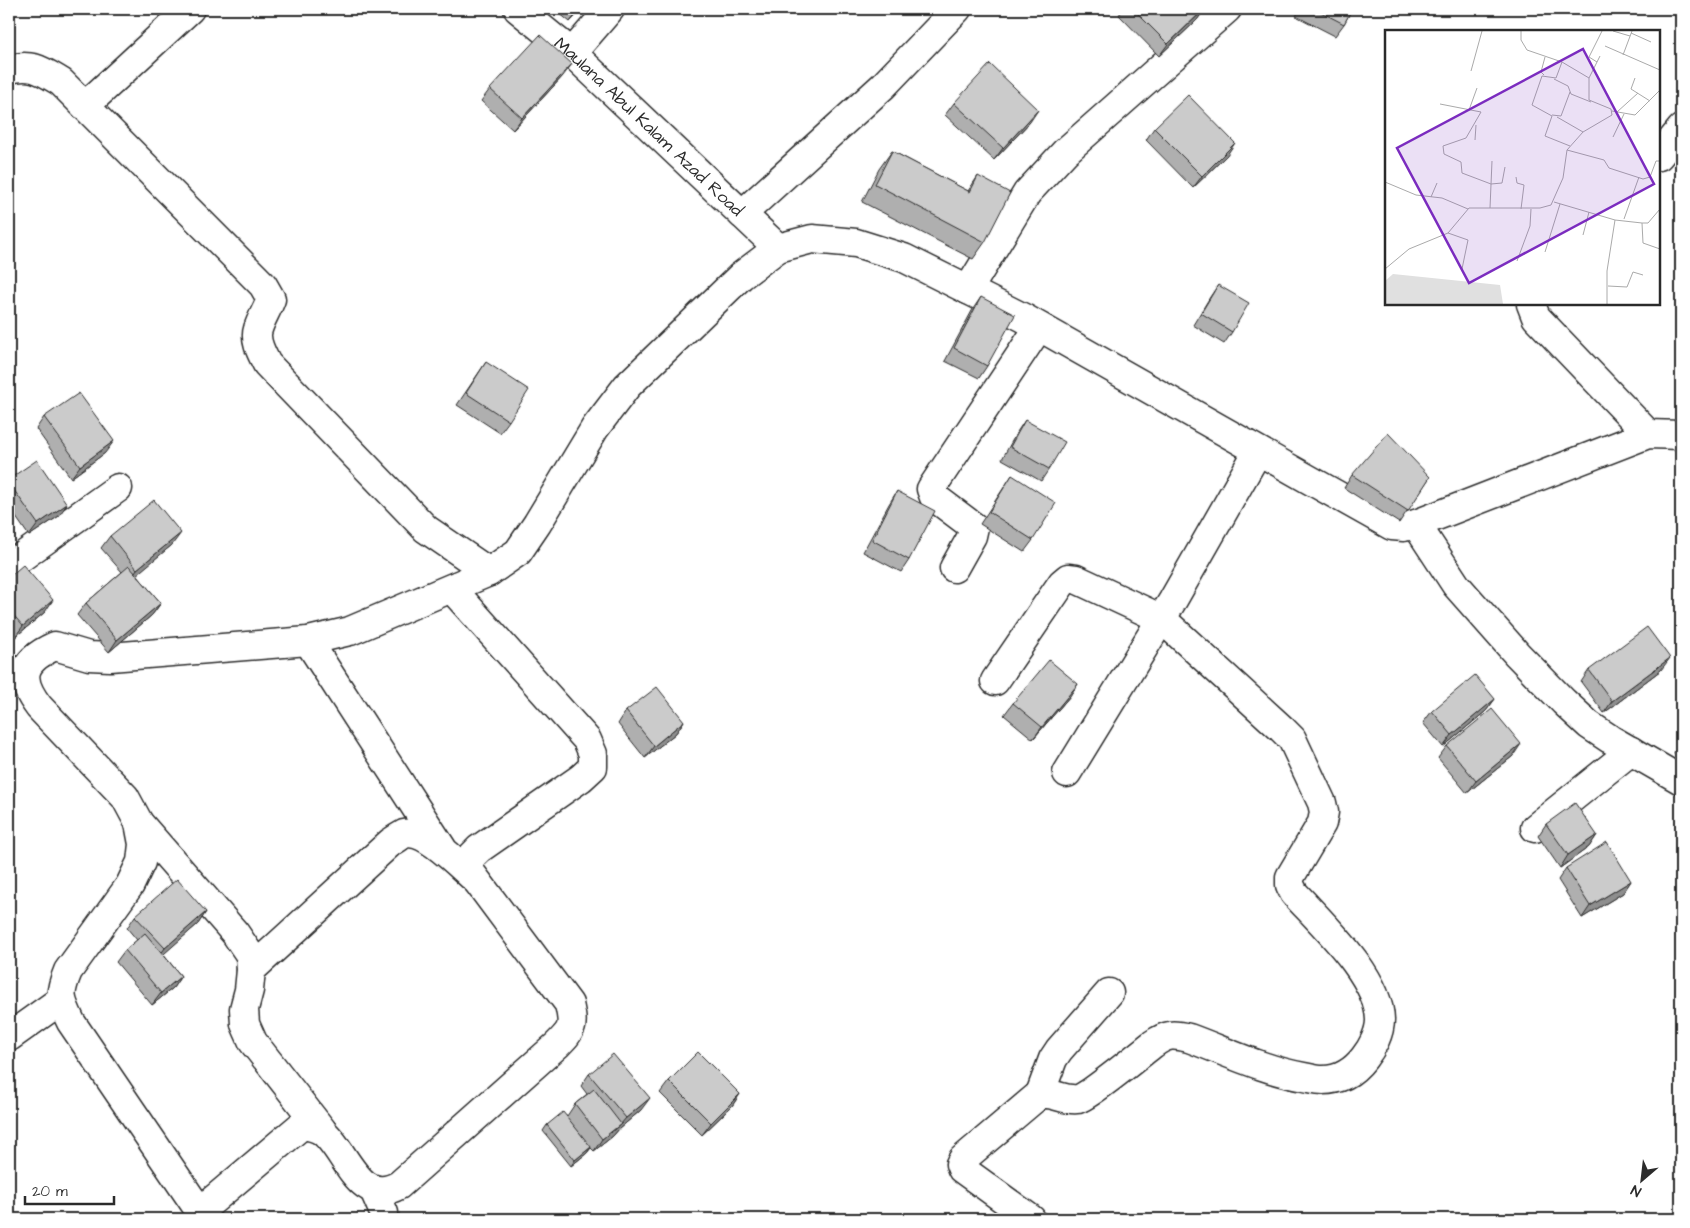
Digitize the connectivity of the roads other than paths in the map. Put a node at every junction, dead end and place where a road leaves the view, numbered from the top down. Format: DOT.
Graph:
graph roads {
  1 [pos="190,9"];
  2 [pos="518,9"];
  3 [pos="610,9"];
  4 [pos="957,9"];
  5 [pos="1227,9"];
  6 [pos="572,53"];
  7 [pos="9,69"];
  8 [pos="85,106"];
  9 [pos="1681,129"];
  10 [pos="1660,155"];
  11 [pos="742,214"];
  12 [pos="778,248"];
  13 [pos="968,290"];
  14 [pos="1531,305"];
  15 [pos="1039,327"];
  16 [pos="1648,434"];
  17 [pos="1681,436"];
  18 [pos="1258,451"];
  19 [pos="118,488"];
  20 [pos="1416,524"];
  21 [pos="9,566"];
  22 [pos="954,568"];
  23 [pos="489,572"];
  24 [pos="452,589"];
  25 [pos="1167,609"];
  26 [pos="308,641"];
  27 [pos="17,672"];
  28 [pos="995,681"];
  29 [pos="1631,751"];
  30 [pos="1068,773"];
  31 [pos="1681,780"];
  32 [pos="139,823"];
  33 [pos="1535,828"];
  34 [pos="445,853"];
  35 [pos="475,879"];
  36 [pos="251,970"];
  37 [pos="1109,993"];
  38 [pos="61,1000"];
  39 [pos="9,1037"];
  40 [pos="1040,1094"];
  41 [pos="322,1130"];
  42 [pos="374,1190"];
  43 [pos="202,1216"];
  44 [pos="384,1219"];
  45 [pos="1031,1219"];
  1 -- 8 [label="street"];
  2 -- 6 [label="street, Maulana Abul Kalam Azad Road"];
  3 -- 6 [label="street"];
  4 -- 11 [label="street"];
  5 -- 13 [label="street"];
  6 -- 11 [label="street, Maulana Abul Kalam Azad Road"];
  7 -- 8 [label="street"];
  8 -- 23 [label="street"];
  9 -- 10 [label="street"];
  11 -- 12 [label="street, Maulana Abul Kalam Azad Road"];
  12 -- 13 [label="street"];
  12 -- 23 [label="street"];
  13 -- 15 [label="street"];
  14 -- 16 [label="street"];
  15 -- 18 [label="street"];
  15 -- 22 [label="street"];
  16 -- 17 [label="street"];
  16 -- 20 [label="street"];
  18 -- 20 [label="street"];
  18 -- 25 [label="street"];
  19 -- 21 [label="street"];
  20 -- 29 [label="street"];
  23 -- 24 [label="street"];
  24 -- 26 [label="street"];
  24 -- 35 [label="street"];
  25 -- 28 [label="street"];
  25 -- 30 [label="street"];
  25 -- 40 [label="street"];
  26 -- 27 [label="street"];
  26 -- 34 [label="street"];
  27 -- 32 [label="street"];
  29 -- 31 [label="street"];
  29 -- 33 [label="street"];
  32 -- 36 [label="street"];
  32 -- 38 [label="street"];
  34 -- 35 [label="street"];
  34 -- 36 [label="street"];
  35 -- 42 [label="street"];
  36 -- 41 [label="street"];
  37 -- 40 [label="street"];
  38 -- 39 [label="street"];
  38 -- 43 [label="street"];
  40 -- 45 [label="street"];
  41 -- 42 [label="street"];
  41 -- 43 [label="street"];
  42 -- 44 [label="street"];
}
